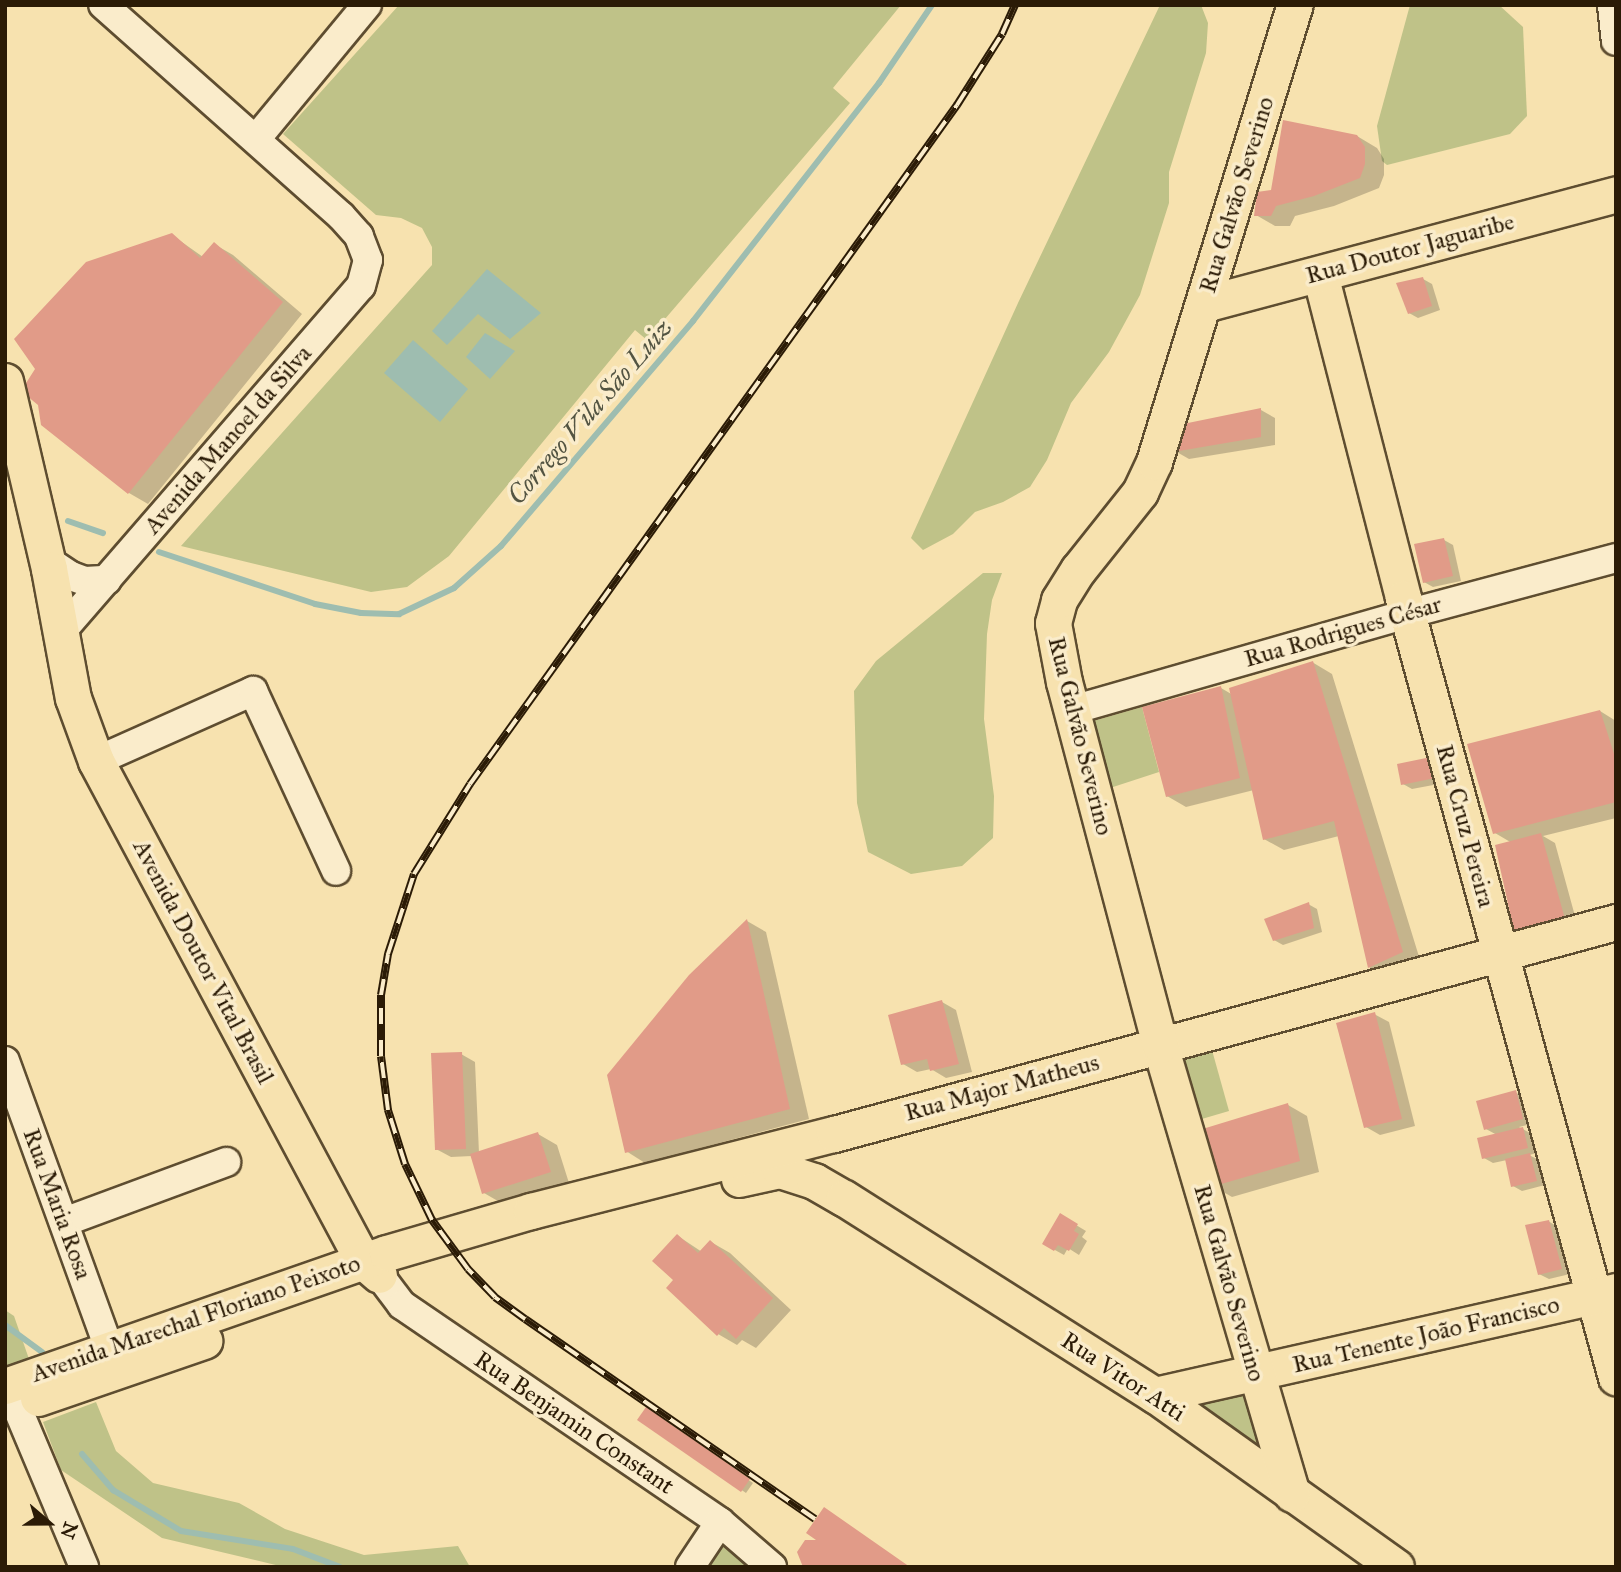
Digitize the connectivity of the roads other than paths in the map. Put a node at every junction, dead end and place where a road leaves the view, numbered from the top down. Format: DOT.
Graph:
graph roads {
  1 [pos="103,5"];
  2 [pos="367,5"];
  3 [pos="1295,5"];
  4 [pos="1612,5"];
  5 [pos="1616,41"];
  6 [pos="256,139"];
  7 [pos="1616,194"];
  8 [pos="1320,274"];
  9 [pos="1204,304"];
  10 [pos="5,381"];
  11 [pos="17,473"];
  12 [pos="39,556"];
  13 [pos="1616,558"];
  14 [pos="107,580"];
  15 [pos="1407,614"];
  16 [pos="60,633"];
  17 [pos="1072,710"];
  18 [pos="96,761"];
  19 [pos="336,871"];
  20 [pos="1616,922"];
  21 [pos="1498,951"];
  22 [pos="1160,1045"];
  23 [pos="5,1061"];
  24 [pos="834,1135"];
  25 [pos="226,1162"];
  26 [pos="844,1198"];
  27 [pos="64,1222"];
  28 [pos="377,1264"];
  29 [pos="1605,1295"];
  30 [pos="109,1348"];
  31 [pos="1255,1374"];
  32 [pos="1616,1377"];
  33 [pos="1154,1395"];
  34 [pos="9,1400"];
  35 [pos="1292,1494"];
  36 [pos="720,1522"];
  37 [pos="84,1567"];
  38 [pos="690,1567"];
  39 [pos="772,1567"];
  40 [pos="1396,1567"];
  1 -- 6 [label="street"];
  2 -- 6 [label="street"];
  3 -- 9 [label="main road, Rua Galvão Severino"];
  4 -- 5 [label="street"];
  6 -- 14 [label="street, Avenida Manoel da Silva"];
  7 -- 8 [label="main road, Rua Doutor Jaguaribe"];
  8 -- 9 [label="main road, Rua Doutor Jaguaribe"];
  8 -- 15 [label="main road, Rua Cruz Pereira"];
  9 -- 17 [label="main road, Rua Galvão Severino"];
  10 -- 11 [label="main road"];
  11 -- 12 [label="main road"];
  11 -- 12 [label="main road"];
  12 -- 14 [label="street"];
  12 -- 16 [label="main road, Avenida Doutor Vital Brasil"];
  13 -- 15 [label="street, Rua Rodrigues César"];
  14 -- 16 [label="street, Avenida Manoel da Silva"];
  15 -- 17 [label="street, Rua Rodrigues César"];
  15 -- 21 [label="main road, Rua Cruz Pereira"];
  16 -- 18 [label="main road, Avenida Doutor Vital Brasil"];
  17 -- 22 [label="main road, Rua Galvão Severino"];
  18 -- 19 [label="street"];
  18 -- 28 [label="main road, Avenida Doutor Vital Brasil"];
  20 -- 21 [label="main road, Rua Major Matheus"];
  21 -- 22 [label="main road, Rua Major Matheus"];
  21 -- 29 [label="main road, Rua Cruz Pereira"];
  22 -- 24 [label="main road, Rua Major Matheus"];
  22 -- 31 [label="main road, Rua Galvão Severino"];
  23 -- 27 [label="street, Rua Maria Rosa"];
  24 -- 26 [label="main road"];
  24 -- 28 [label="main road, Rua Major Matheus"];
  25 -- 27 [label="street"];
  26 -- 28 [label="main road"];
  26 -- 33 [label="main road, Rua Vitor Atti"];
  27 -- 30 [label="street, Rua Maria Rosa"];
  28 -- 30 [label="main road, Avenida Marechal Floriano Peixoto"];
  28 -- 34 [label="main road, Avenida Marechal Floriano Peixoto"];
  28 -- 36 [label="street, Rua Benjamin Constant"];
  29 -- 31 [label="main road, Rua Tenente João Francisco"];
  29 -- 32 [label="main road, Rua Cruz Pereira"];
  30 -- 34 [label="main road, Avenida Marechal Floriano Peixoto"];
  31 -- 33 [label="main road, Rua Tenente João Francisco"];
  31 -- 35 [label="main road, Rua Galvão Severino"];
  33 -- 35 [label="main road, Rua Vitor Atti"];
  34 -- 37 [label="street"];
  35 -- 40 [label="main road, Rua Vitor Atti"];
  36 -- 38 [label="street"];
  36 -- 39 [label="street, Rua Benjamin Constant"];
}
